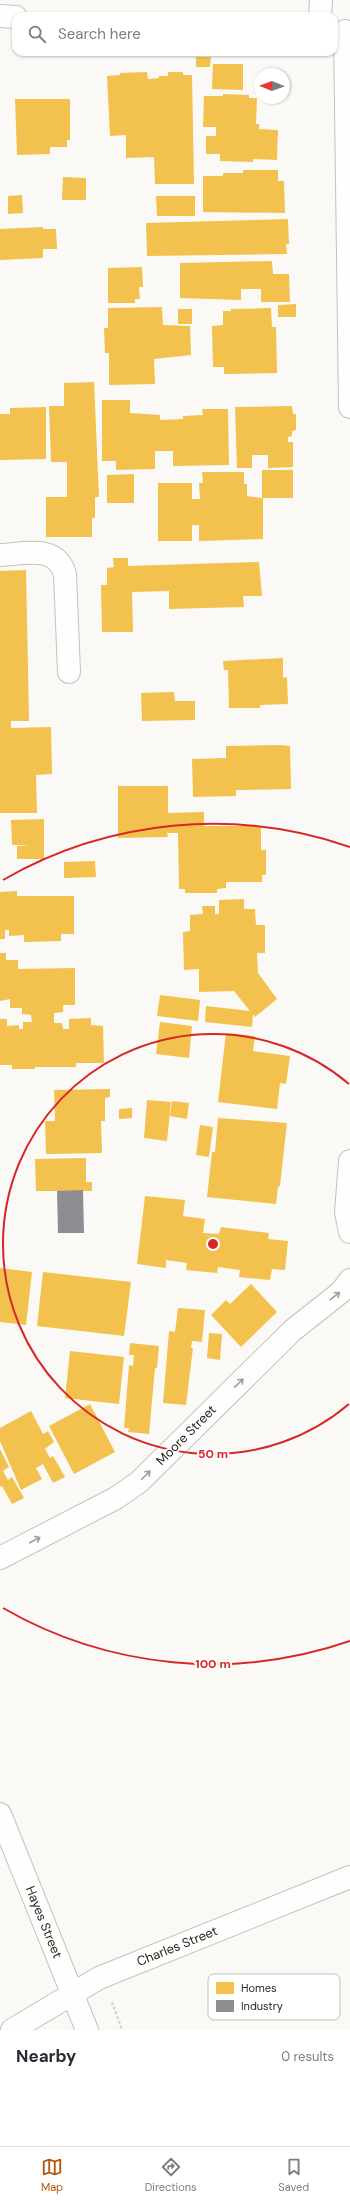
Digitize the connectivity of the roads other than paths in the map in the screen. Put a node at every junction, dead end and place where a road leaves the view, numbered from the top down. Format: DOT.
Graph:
graph roads {
  1 [pos="321,0"];
  2 [pos="320,12"];
  3 [pos="0,16"];
  4 [pos="12,17"];
  5 [pos="343,31"];
  6 [pos="350,407"];
  7 [pos="0,555"];
  8 [pos="69,672"];
  9 [pos="350,1161"];
  10 [pos="350,1232"];
  11 [pos="350,1280"];
  12 [pos="0,1558"];
  13 [pos="0,1814"];
  14 [pos="350,1877"];
  15 [pos="72,1994"];
  16 [pos="12,2030"];
  17 [pos="87,2030"];
  1 -- 2 [label="street"];
  3 -- 4 [label="street"];
  5 -- 6 [label="street"];
  7 -- 8 [label="street"];
  9 -- 10 [label="street"];
  12 -- 11 [label="street, Moore Street, one-way"];
  13 -- 15 [label="street, Hayes Street"];
  14 -- 15 [label="street, Charles Street"];
  15 -- 16 [label="street, Charles Street"];
  15 -- 17 [label="street, Hayes Street"];
}
